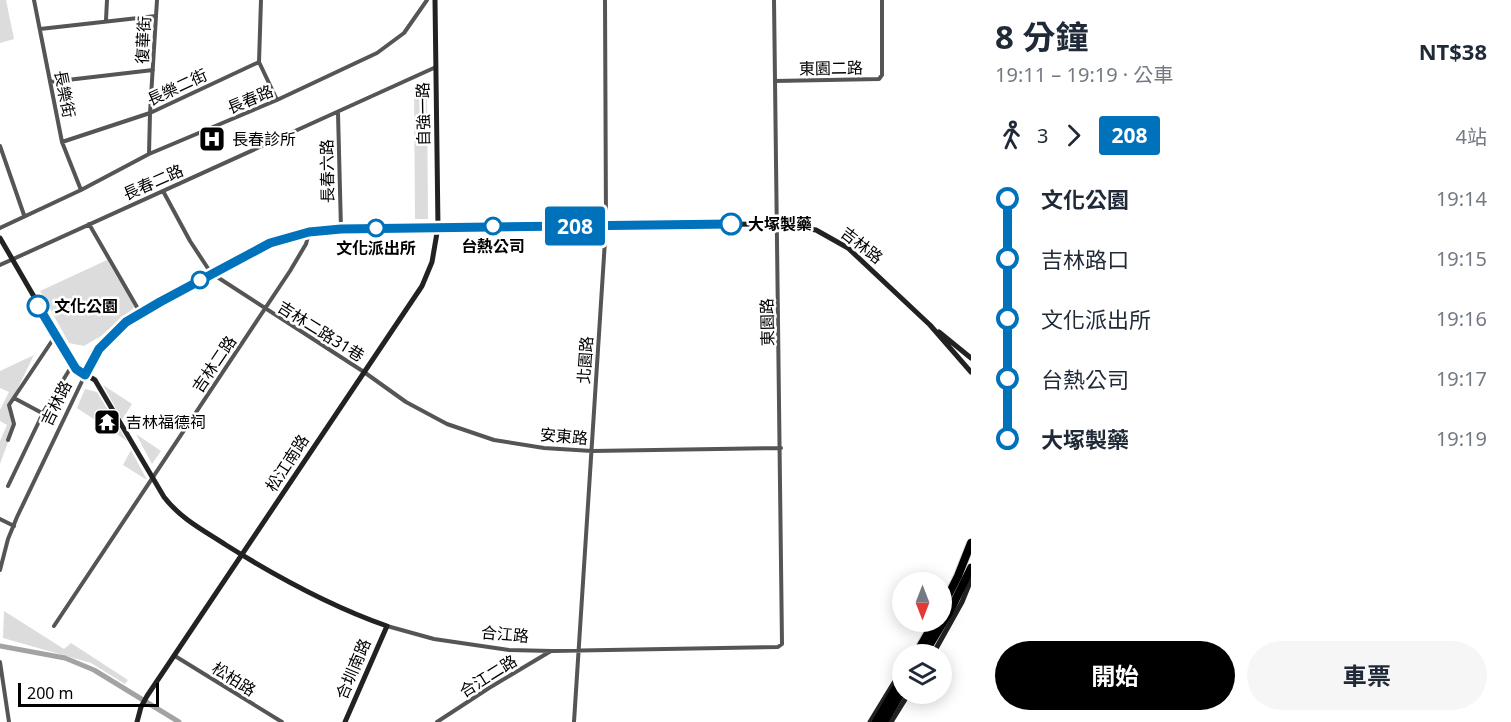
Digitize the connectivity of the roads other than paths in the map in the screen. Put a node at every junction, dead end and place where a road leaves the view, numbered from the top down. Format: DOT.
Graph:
graph roads {
  1 [pos="34,0"];
  2 [pos="107,0"];
  3 [pos="157,0"];
  4 [pos="261,0"];
  5 [pos="427,0"];
  6 [pos="435,0"];
  7 [pos="605,0"];
  8 [pos="774,0"];
  9 [pos="882,0"];
  10 [pos="156,16"];
  11 [pos="106,20"];
  12 [pos="40,29"];
  13 [pos="259,62"];
  14 [pos="436,68"];
  15 [pos="153,70"];
  16 [pos="775,81"];
  17 [pos="50,82"];
  18 [pos="277,100"];
  19 [pos="150,113"];
  20 [pos="338,113"];
  21 [pos="62,142"];
  22 [pos="0,146"];
  23 [pos="149,154"];
  24 [pos="81,189"];
  25 [pos="163,191"];
  26 [pos="24,215"];
  27 [pos="89,224"];
  28 [pos="777,224"];
  29 [pos="606,225"];
  30 [pos="438,227"];
  31 [pos="0,228"];
  32 [pos="341,229"];
  33 [pos="309,232"];
  34 [pos="0,238"];
  35 [pos="12,259"];
  36 [pos="0,265"];
  37 [pos="211,273"];
  38 [pos="265,309"];
  39 [pos="141,314"];
  40 [pos="930,325"];
  41 [pos="56,335"];
  42 [pos="971,356"];
  43 [pos="73,364"];
  44 [pos="364,372"];
  45 [pos="970,372"];
  46 [pos="85,375"];
  47 [pos="14,398"];
  48 [pos="43,413"];
  49 [pos="8,440"];
  50 [pos="781,448"];
  51 [pos="592,451"];
  52 [pos="152,477"];
  53 [pos="8,486"];
  54 [pos="0,519"];
  55 [pos="14,526"];
  56 [pos="971,541"];
  57 [pos="243,556"];
  58 [pos="971,568"];
  59 [pos="0,570"];
  60 [pos="965,578"];
  61 [pos="952,580"];
  62 [pos="952,595"];
  63 [pos="54,626"];
  64 [pos="387,626"];
  65 [pos="782,644"];
  66 [pos="929,644"];
  67 [pos="939,644"];
  68 [pos="579,650"];
  69 [pos="552,651"];
  70 [pos="175,656"];
  71 [pos="0,662"];
  72 [pos="892,687"];
  73 [pos="892,692"];
  74 [pos="895,704"];
  75 [pos="902,704"];
  76 [pos="872,721"];
  77 [pos="9,722"];
  78 [pos="136,722"];
  79 [pos="282,722"];
  80 [pos="345,722"];
  81 [pos="437,722"];
  82 [pos="574,722"];
  83 [pos="884,722"];
  84 [pos="891,722"];
  1 -- 12 [label="street, 長樂街"];
  2 -- 11 [label="street"];
  3 -- 10 [label="street, 復華街"];
  4 -- 13 [label="street"];
  5 -- 18 [label="street, 長春路"];
  6 -- 14 [label="street, 自強一路"];
  7 -- 29 [label="street, 北園路"];
  8 -- 16 [label="street, 東園路"];
  9 -- 16 [label="street, 東園二路"];
  10 -- 11 [label="street"];
  10 -- 15 [label="street, 復華街"];
  11 -- 12 [label="street"];
  12 -- 17 [label="street, 長樂街"];
  13 -- 18 [label="street"];
  13 -- 19 [label="street, 長樂二街"];
  14 -- 20 [label="street, 長春二路"];
  14 -- 30 [label="street, 自強一路"];
  15 -- 17 [label="street"];
  15 -- 19 [label="street, 復華街"];
  16 -- 28 [label="street, 東園路"];
  17 -- 21 [label="street, 長樂街"];
  18 -- 23 [label="street, 長春路"];
  19 -- 21 [label="street, 長樂二街"];
  19 -- 23 [label="street, 復華街"];
  20 -- 25 [label="street, 長春二路"];
  20 -- 32 [label="street, 長春六路"];
  21 -- 24 [label="street, 長樂街"];
  22 -- 26 [label="street"];
  23 -- 24 [label="street, 長春路"];
  24 -- 26 [label="street, 長春路"];
  25 -- 27 [label="street, 長春二路"];
  25 -- 37 [label="street"];
  26 -- 31 [label="street, 長春路"];
  27 -- 35 [label="street, 長春二路"];
  27 -- 39 [label="street"];
  28 -- 29 [label="street, 吉林路"];
  28 -- 40 [label="street, 吉林路"];
  28 -- 50 [label="street, 東園路"];
  29 -- 30 [label="street, 吉林路"];
  29 -- 51 [label="street, 北園路"];
  30 -- 32 [label="street, 吉林路"];
  30 -- 44 [label="street, 松江南路"];
  32 -- 33 [label="street, 吉林路"];
  33 -- 37 [label="street, 吉林路"];
  33 -- 38 [label="street, 吉林二路"];
  34 -- 35 [label="street, 合江路"];
  35 -- 36 [label="street, 長春二路"];
  35 -- 41 [label="street, 合江路"];
  37 -- 38 [label="street, 吉林二路31巷"];
  37 -- 39 [label="street, 吉林路"];
  38 -- 44 [label="street, 吉林二路31巷"];
  38 -- 52 [label="street, 吉林二路"];
  39 -- 46 [label="street, 吉林路"];
  40 -- 42 [label="street, 吉林路"];
  40 -- 45 [label="street, 吉林路"];
  41 -- 43 [label="street, 合江路"];
  41 -- 47 [label="street"];
  43 -- 46 [label="street, 合江路"];
  43 -- 48 [label="street"];
  44 -- 51 [label="street, 安東路"];
  44 -- 57 [label="street, 松江南路"];
  46 -- 52 [label="street, 合江路"];
  46 -- 55 [label="street, 吉林路"];
  47 -- 48 [label="street"];
  47 -- 49 [label="street"];
  48 -- 53 [label="street"];
  50 -- 51 [label="street, 安東路"];
  50 -- 65 [label="street, 東園路"];
  51 -- 68 [label="street, 北園路"];
  52 -- 57 [label="street, 合江路"];
  52 -- 63 [label="street, 吉林二路"];
  54 -- 55 [label="street"];
  55 -- 59 [label="street, 吉林路"];
  56 -- 60 [label="highway"];
  56 -- 61 [label="street"];
  57 -- 64 [label="street, 合江路"];
  57 -- 70 [label="street, 松江南路"];
  58 -- 60 [label="highway"];
  60 -- 62 [label="highway"];
  60 -- 66 [label="highway"];
  60 -- 67 [label="street"];
  64 -- 69 [label="street, 合江路"];
  64 -- 80 [label="street, 合圳南路"];
  65 -- 68 [label="street, 合江路"];
  68 -- 69 [label="street, 合江路"];
  68 -- 82 [label="street, 北園路"];
  69 -- 81 [label="street, 合江二路"];
  70 -- 78 [label="street, 松江南路"];
  70 -- 79 [label="street, 松柏路"];
  71 -- 77 [label="street"];
  72 -- 76 [label="street"];
  73 -- 76 [label="highway"];
  74 -- 83 [label="highway"];
  75 -- 84 [label="street"];
}
